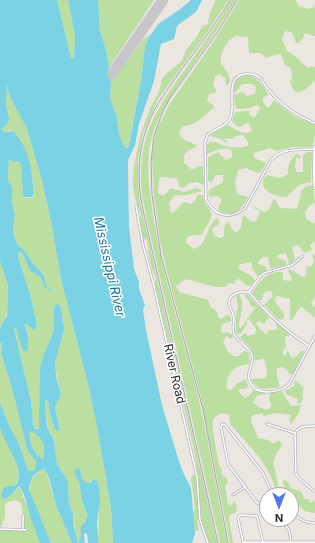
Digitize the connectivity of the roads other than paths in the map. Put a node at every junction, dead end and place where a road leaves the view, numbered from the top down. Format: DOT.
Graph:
graph roads {
  1 [pos="315,122"];
  2 [pos="315,149"];
  3 [pos="315,188"];
  4 [pos="136,206"];
  5 [pos="303,256"];
  6 [pos="249,292"];
  7 [pos="315,336"];
  8 [pos="309,346"];
  9 [pos="267,424"];
  10 [pos="315,426"];
  11 [pos="295,433"];
  12 [pos="245,487"];
  13 [pos="269,487"];
  14 [pos="315,492"];
  15 [pos="233,495"];
  16 [pos="259,503"];
  17 [pos="23,515"];
  18 [pos="299,517"];
  19 [pos="315,523"];
  20 [pos="287,527"];
  21 [pos="0,529"];
  22 [pos="263,542"];
  23 [pos="291,542"];
  24 [pos="315,542"];
  25 [pos="208,543"];
  1 -- 2 [label="street"];
  2 -- 3 [label="street"];
  4 -- 25 [label="street, River Road"];
  5 -- 6 [label="street"];
  6 -- 8 [label="street"];
  6 -- 8 [label="street"];
  7 -- 8 [label="street"];
  9 -- 11 [label="street"];
  10 -- 11 [label="street"];
  11 -- 14 [label="street"];
  12 -- 13 [label="street"];
  12 -- 15 [label="street"];
  12 -- 16 [label="street"];
  17 -- 21 [label="street"];
  18 -- 19 [label="street"];
  20 -- 23 [label="street"];
  22 -- 22 [label="street"];
  22 -- 23 [label="street"];
  23 -- 24 [label="street"];
}
